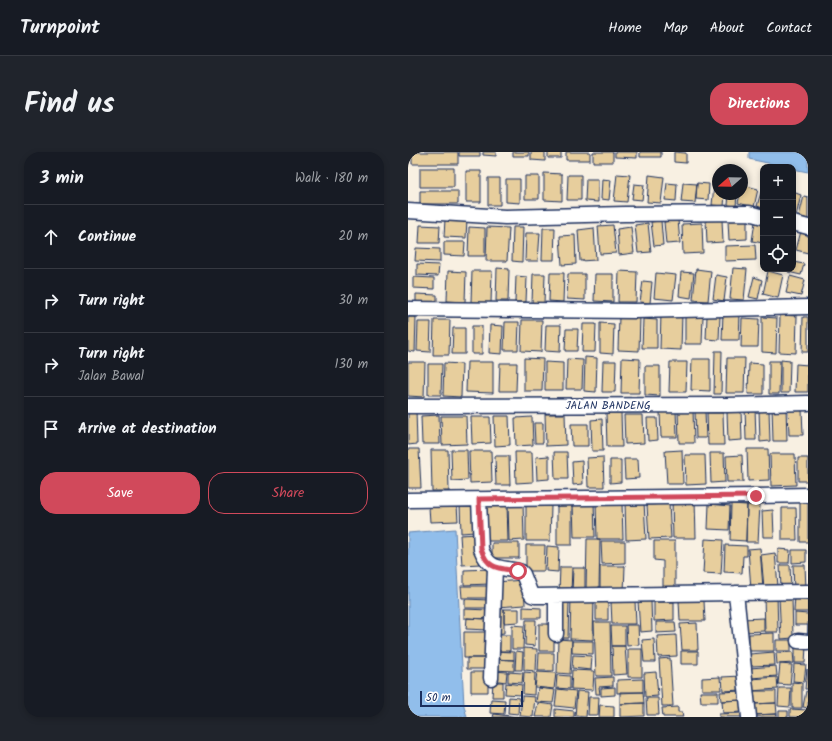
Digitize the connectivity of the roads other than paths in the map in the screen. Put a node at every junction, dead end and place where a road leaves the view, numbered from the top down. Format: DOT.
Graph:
graph roads {
  1 [pos="408,211"];
  2 [pos="760,215"];
  3 [pos="796,224"];
  4 [pos="808,227"];
  5 [pos="808,307"];
  6 [pos="408,309"];
  7 [pos="808,403"];
  8 [pos="408,406"];
  9 [pos="808,495"];
  10 [pos="479,499"];
  11 [pos="408,500"];
  12 [pos="495,567"];
  13 [pos="808,592"];
  14 [pos="736,593"];
  15 [pos="556,596"];
  16 [pos="556,634"];
  17 [pos="491,678"];
  18 [pos="749,717"];
  1 -- 2 [label="street"];
  3 -- 4 [label="street"];
  5 -- 6 [label="street"];
  7 -- 8 [label="street, JALAN BANDENG"];
  9 -- 10 [label="street"];
  10 -- 11 [label="street"];
  10 -- 12 [label="street"];
  12 -- 15 [label="street"];
  12 -- 17 [label="street"];
  13 -- 14 [label="street"];
  14 -- 15 [label="street"];
  14 -- 18 [label="street"];
  15 -- 16 [label="street"];
}
